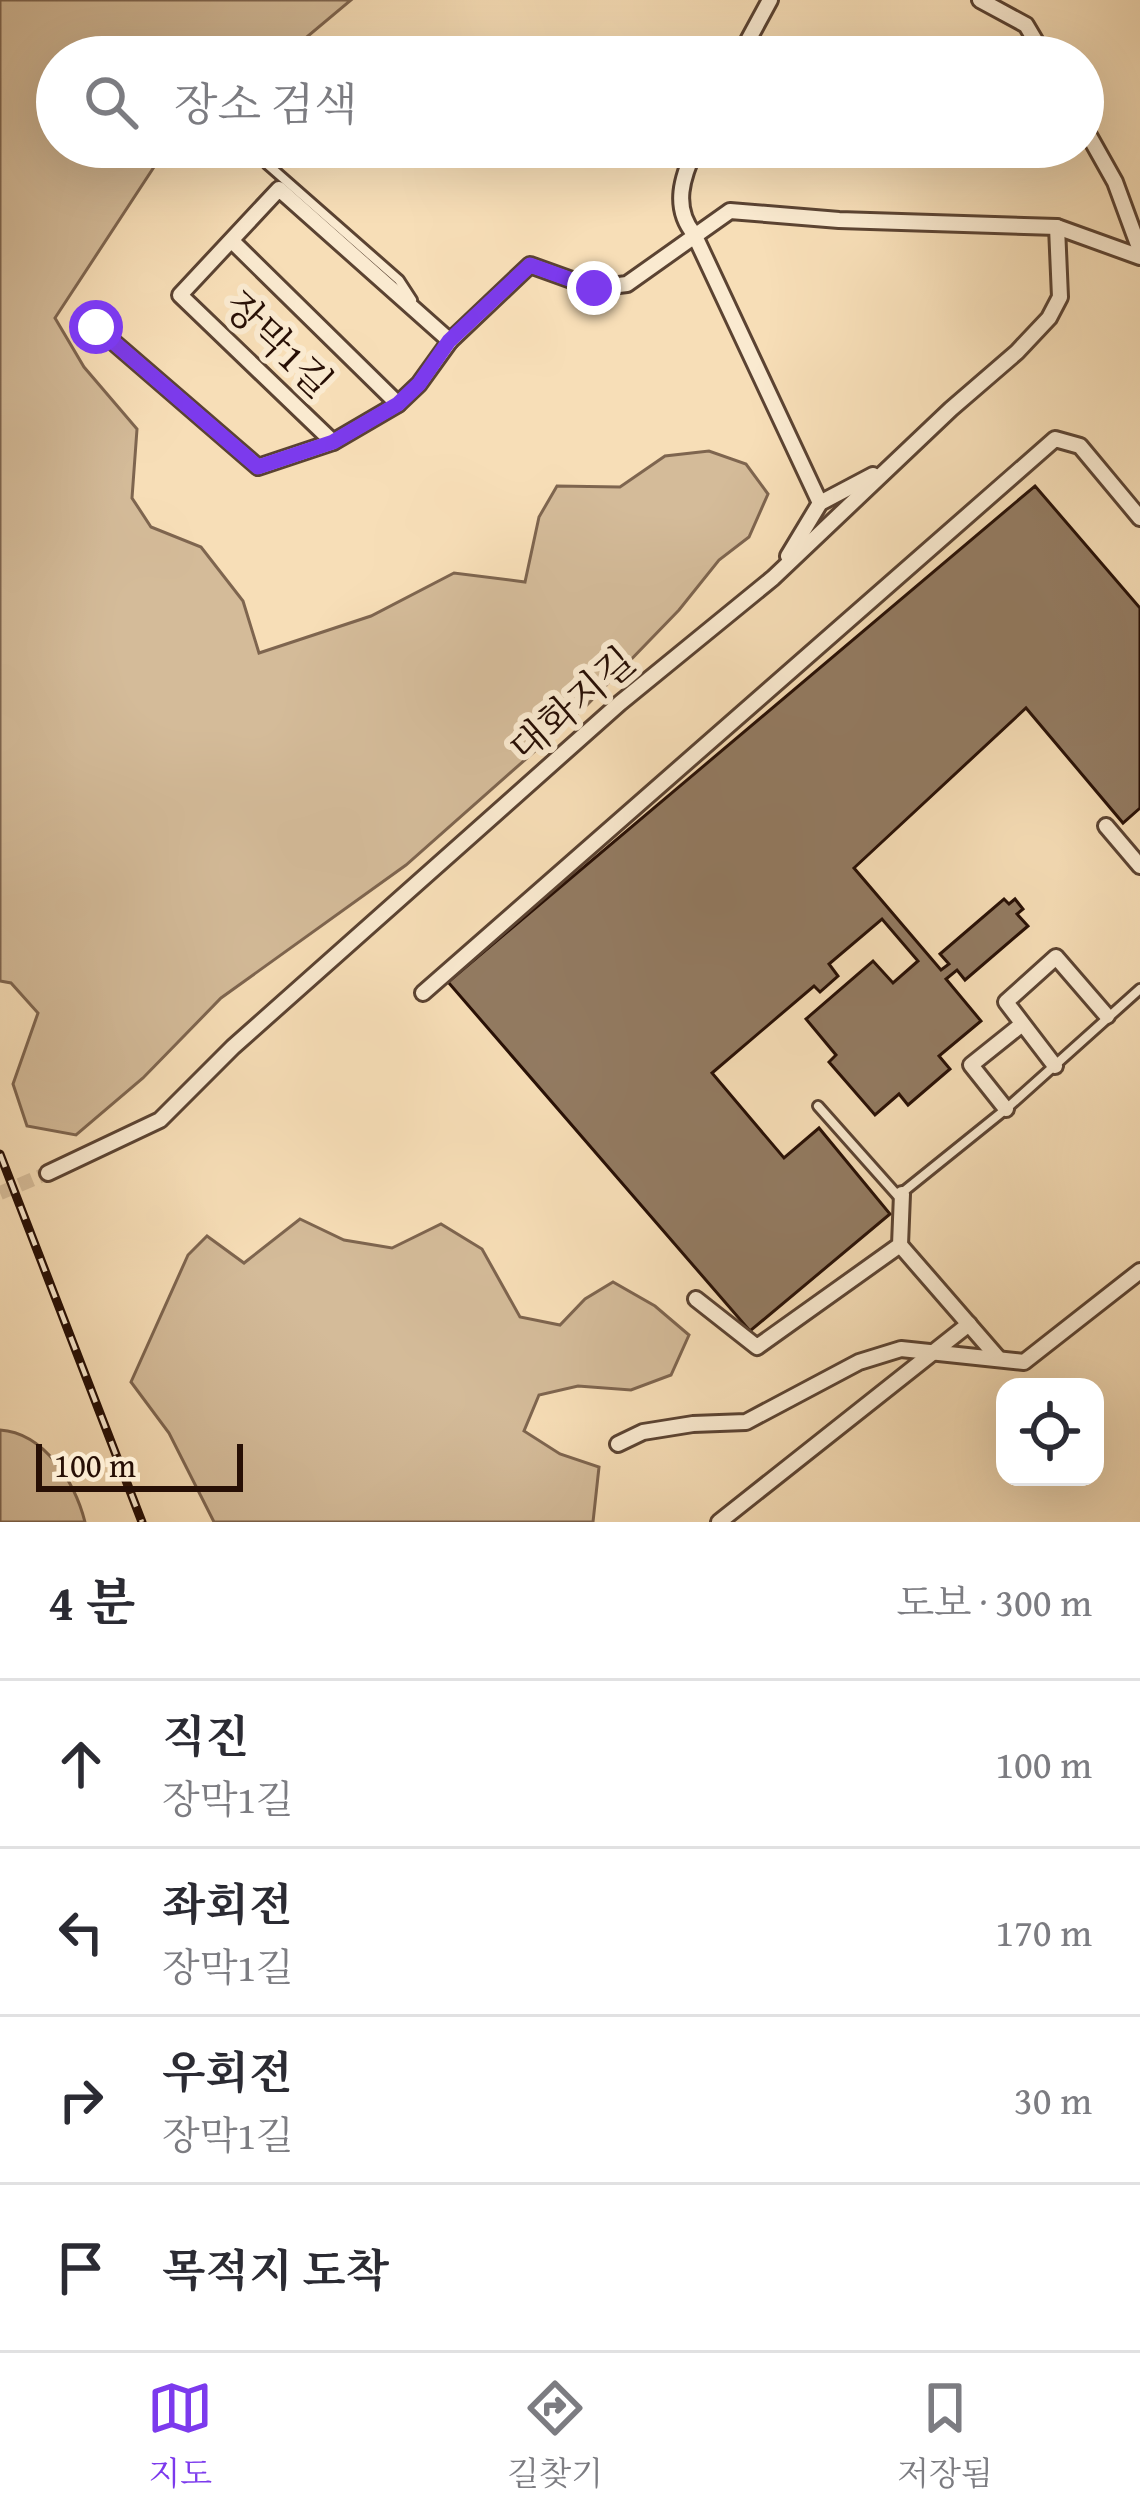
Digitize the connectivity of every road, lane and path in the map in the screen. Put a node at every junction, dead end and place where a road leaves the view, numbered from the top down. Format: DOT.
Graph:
graph roads {
  1 [pos="770,0"];
  2 [pos="980,0"];
  3 [pos="750,36"];
  4 [pos="1033,36"];
  5 [pos="1104,162"];
  6 [pos="270,168"];
  7 [pos="273,168"];
  8 [pos="689,168"];
  9 [pos="279,189"];
  10 [pos="1057,226"];
  11 [pos="694,234"];
  12 [pos="233,242"];
  13 [pos="1140,254"];
  14 [pos="422,316"];
  15 [pos="96,327"];
  16 [pos="449,341"];
  17 [pos="398,404"];
  18 [pos="333,442"];
  19 [pos="888,468"];
  20 [pos="820,502"];
  21 [pos="1140,518"];
  22 [pos="773,578"];
  23 [pos="1106,826"];
  24 [pos="1140,866"];
  25 [pos="1140,989"];
  26 [pos="423,993"];
  27 [pos="1107,1016"];
  28 [pos="1021,1025"];
  29 [pos="1054,1066"];
  30 [pos="818,1106"];
  31 [pos="1006,1109"];
  32 [pos="48,1173"];
  33 [pos="902,1194"];
  34 [pos="899,1245"];
  35 [pos="1140,1271"];
  36 [pos="696,1299"];
  37 [pos="969,1324"];
  38 [pos="937,1352"];
  39 [pos="999,1359"];
  40 [pos="618,1444"];
  41 [pos="719,1522"];
  1 -- 3 [label="street"];
  2 -- 4 [label="street"];
  5 -- 13 [label="street"];
  6 -- 9 [label="lane"];
  7 -- 14 [label="lane"];
  8 -- 11 [label="street"];
  9 -- 12 [label="street, 장막1길"];
  9 -- 14 [label="street"];
  10 -- 11 [label="street, 장막1길"];
  10 -- 13 [label="street, 장막1길"];
  10 -- 19 [label="street, 대화지길"];
  11 -- 16 [label="street, 장막1길"];
  11 -- 20 [label="street"];
  12 -- 17 [label="street, 장막1길"];
  12 -- 18 [label="street, 장막1길"];
  14 -- 16 [label="street"];
  15 -- 18 [label="street, 장막1길"];
  16 -- 17 [label="street, 장막1길"];
  17 -- 18 [label="street, 장막1길"];
  19 -- 20 [label="street"];
  19 -- 22 [label="street, 대화지길"];
  20 -- 22 [label="street"];
  21 -- 26 [label="street"];
  22 -- 32 [label="street, 대화지길"];
  23 -- 24 [label="street"];
  25 -- 27 [label="lane"];
  27 -- 28 [label="street"];
  27 -- 29 [label="lane"];
  28 -- 29 [label="street"];
  28 -- 31 [label="street"];
  29 -- 31 [label="lane"];
  30 -- 33 [label="lane"];
  31 -- 33 [label="lane"];
  33 -- 34 [label="street"];
  34 -- 36 [label="street"];
  34 -- 37 [label="street"];
  35 -- 39 [label="street"];
  37 -- 38 [label="street"];
  37 -- 39 [label="street"];
  38 -- 39 [label="street"];
  38 -- 40 [label="street"];
  38 -- 41 [label="street"];
}
